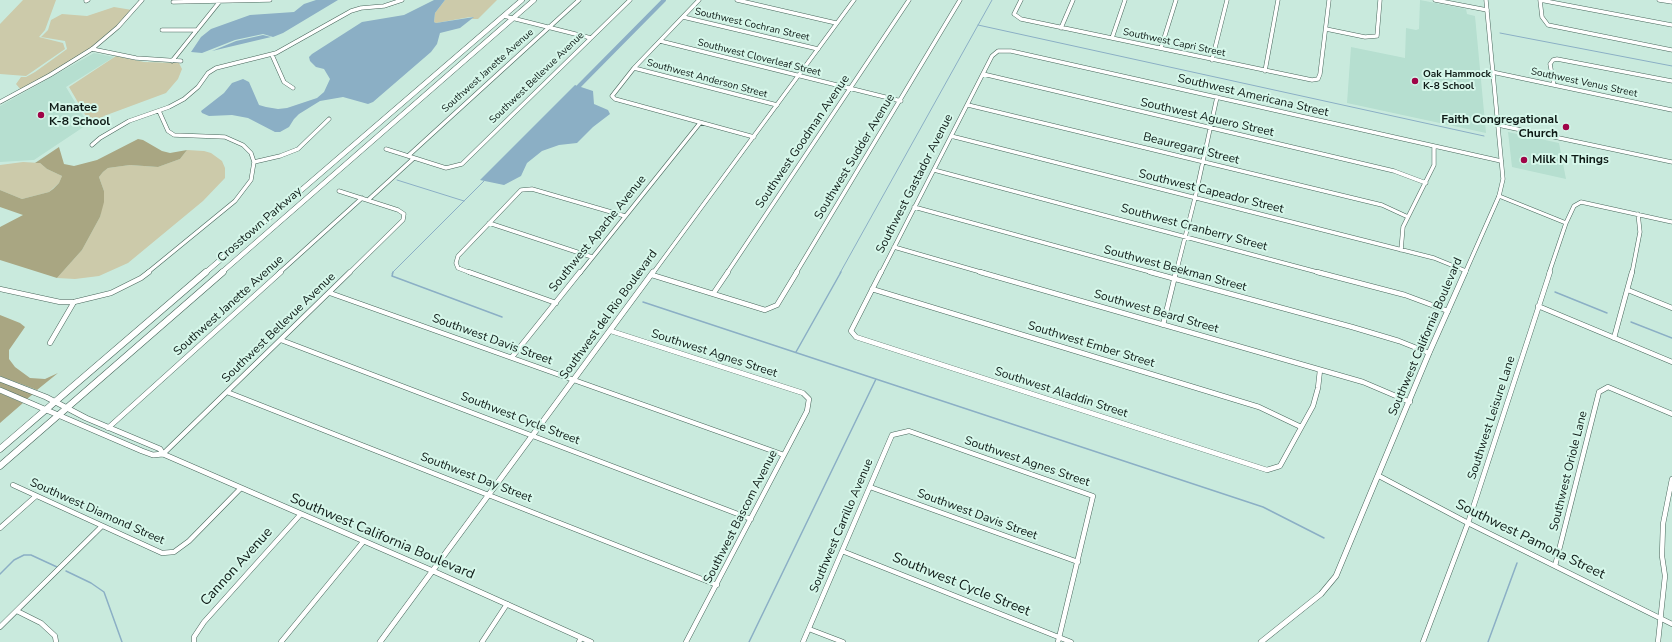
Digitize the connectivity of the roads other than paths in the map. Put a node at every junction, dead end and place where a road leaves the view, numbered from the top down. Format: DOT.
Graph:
graph roads {
  1 [pos="142,0"];
  2 [pos="270,0"];
  3 [pos="402,0"];
  4 [pos="522,0"];
  5 [pos="534,0"];
  6 [pos="580,0"];
  7 [pos="630,0"];
  8 [pos="699,0"];
  9 [pos="736,0"];
  10 [pos="854,0"];
  11 [pos="910,0"];
  12 [pos="960,0"];
  13 [pos="1021,0"];
  14 [pos="1073,0"];
  15 [pos="1125,0"];
  16 [pos="1176,0"];
  17 [pos="1227,0"];
  18 [pos="1278,0"];
  19 [pos="1329,0"];
  20 [pos="1380,0"];
  21 [pos="1434,0"];
  22 [pos="1486,0"];
  23 [pos="1540,0"];
  24 [pos="1659,0"];
  25 [pos="220,1"];
  26 [pos="173,2"];
  27 [pos="1672,2"];
  28 [pos="1486,10"];
  29 [pos="504,16"];
  30 [pos="683,17"];
  31 [pos="513,18"];
  32 [pos="836,23"];
  33 [pos="1672,25"];
  34 [pos="550,27"];
  35 [pos="1061,28"];
  36 [pos="1326,29"];
  37 [pos="162,30"];
  38 [pos="197,30"];
  39 [pos="591,38"];
  40 [pos="1112,38"];
  41 [pos="660,41"];
  42 [pos="1161,48"];
  43 [pos="92,49"];
  44 [pos="818,49"];
  45 [pos="1001,50"];
  46 [pos="1672,50"];
  47 [pos="272,55"];
  48 [pos="1212,60"];
  49 [pos="172,61"];
  50 [pos="181,61"];
  51 [pos="634,68"];
  52 [pos="1265,71"];
  53 [pos="1492,72"];
  54 [pos="983,74"];
  55 [pos="798,76"];
  56 [pos="1672,81"];
  57 [pos="1554,85"];
  58 [pos="293,88"];
  59 [pos="850,88"];
  60 [pos="1217,97"];
  61 [pos="901,101"];
  62 [pos="0,102"];
  63 [pos="776,105"];
  64 [pos="968,105"];
  65 [pos="1672,110"];
  66 [pos="159,111"];
  67 [pos="330,119"];
  68 [pos="700,123"];
  69 [pos="1498,125"];
  70 [pos="1209,128"];
  71 [pos="951,136"];
  72 [pos="754,137"];
  73 [pos="92,145"];
  74 [pos="1434,146"];
  75 [pos="386,149"];
  76 [pos="408,156"];
  77 [pos="414,158"];
  78 [pos="1202,161"];
  79 [pos="1501,161"];
  80 [pos="254,162"];
  81 [pos="1672,162"];
  82 [pos="934,170"];
  83 [pos="1426,183"];
  84 [pos="339,191"];
  85 [pos="1498,196"];
  86 [pos="362,198"];
  87 [pos="1195,198"];
  88 [pos="368,200"];
  89 [pos="914,207"];
  90 [pos="1638,214"];
  91 [pos="625,216"];
  92 [pos="1408,216"];
  93 [pos="1672,222"];
  94 [pos="489,223"];
  95 [pos="1566,223"];
  96 [pos="1185,236"];
  97 [pos="894,247"];
  98 [pos="1401,250"];
  99 [pos="592,257"];
  100 [pos="1466,271"];
  101 [pos="652,275"];
  102 [pos="1175,279"];
  103 [pos="0,289"];
  104 [pos="872,289"];
  105 [pos="1628,290"];
  106 [pos="330,293"];
  107 [pos="713,294"];
  108 [pos="74,302"];
  109 [pos="556,303"];
  110 [pos="1538,306"];
  111 [pos="1672,308"];
  112 [pos="1448,312"];
  113 [pos="1163,325"];
  114 [pos="851,331"];
  115 [pos="610,332"];
  116 [pos="1614,338"];
  117 [pos="281,340"];
  118 [pos="50,343"];
  119 [pos="1429,353"];
  120 [pos="512,358"];
  121 [pos="1672,362"];
  122 [pos="1320,370"];
  123 [pos="0,379"];
  124 [pos="574,380"];
  125 [pos="0,390"];
  126 [pos="227,392"];
  127 [pos="809,399"];
  128 [pos="55,402"];
  129 [pos="1410,402"];
  130 [pos="66,408"];
  131 [pos="45,410"];
  132 [pos="1672,414"];
  133 [pos="57,416"];
  134 [pos="108,428"];
  135 [pos="1301,428"];
  136 [pos="909,431"];
  137 [pos="534,435"];
  138 [pos="0,449"];
  139 [pos="163,454"];
  140 [pos="784,455"];
  141 [pos="0,466"];
  142 [pos="1379,476"];
  143 [pos="1672,478"];
  144 [pos="12,485"];
  145 [pos="870,487"];
  146 [pos="240,489"];
  147 [pos="490,495"];
  148 [pos="36,496"];
  149 [pos="300,515"];
  150 [pos="751,519"];
  151 [pos="1468,523"];
  152 [pos="102,526"];
  153 [pos="0,528"];
  154 [pos="363,542"];
  155 [pos="842,551"];
  156 [pos="1078,562"];
  157 [pos="1555,566"];
  158 [pos="433,571"];
  159 [pos="717,584"];
  160 [pos="507,604"];
  161 [pos="16,611"];
  162 [pos="1662,619"];
  163 [pos="1672,624"];
  164 [pos="0,627"];
  165 [pos="809,629"];
  166 [pos="194,639"];
  167 [pos="580,640"];
  168 [pos="1059,640"];
  169 [pos="56,642"];
  170 [pos="281,642"];
  171 [pos="380,642"];
  172 [pos="482,642"];
  173 [pos="590,642"];
  174 [pos="686,642"];
  175 [pos="803,642"];
  176 [pos="843,642"];
  177 [pos="1071,642"];
  178 [pos="1261,642"];
  179 [pos="1423,642"];
  180 [pos="1658,642"];
  1 -- 43 [label="street"];
  2 -- 25 [label="street"];
  3 -- 47 [label="street"];
  4 -- 29 [label="main road, Crosstown Parkway"];
  5 -- 31 [label="main road, Crosstown Parkway"];
  6 -- 34 [label="street, Southwest Janette Avenue"];
  7 -- 39 [label="street, Southwest Bellevue Avenue"];
  8 -- 30 [label="street"];
  9 -- 32 [label="street"];
  10 -- 32 [label="street, Southwest del Rio Boulevard"];
  11 -- 59 [label="street, Southwest Goodman Avenue"];
  12 -- 61 [label="street, Southwest Sudder Avenue"];
  13 -- 35 [label="street, Southwest Capri Street"];
  14 -- 35 [label="street"];
  15 -- 40 [label="street"];
  16 -- 42 [label="street"];
  17 -- 48 [label="street"];
  18 -- 52 [label="street"];
  19 -- 36 [label="street"];
  20 -- 36 [label="street"];
  21 -- 28 [label="street"];
  22 -- 28 [label="street, Southwest California Boulevard"];
  23 -- 33 [label="street"];
  23 -- 46 [label="street"];
  24 -- 27 [label="street"];
  25 -- 26 [label="street"];
  25 -- 38 [label="street"];
  28 -- 53 [label="street, Southwest California Boulevard"];
  29 -- 31 [label="street"];
  29 -- 128 [label="main road, Crosstown Parkway"];
  30 -- 41 [label="street"];
  30 -- 44 [label="street, Southwest Cochran Street"];
  31 -- 34 [label="street"];
  31 -- 130 [label="main road, Crosstown Parkway"];
  32 -- 44 [label="street, Southwest del Rio Boulevard"];
  34 -- 39 [label="street"];
  34 -- 76 [label="street, Southwest Janette Avenue"];
  35 -- 40 [label="street, Southwest Capri Street"];
  36 -- 52 [label="street, Southwest Capri Street"];
  37 -- 38 [label="street"];
  38 -- 49 [label="street"];
  39 -- 77 [label="street, Southwest Bellevue Avenue"];
  40 -- 42 [label="street, Southwest Capri Street"];
  41 -- 51 [label="street"];
  41 -- 55 [label="street, Southwest Cloverleaf Street"];
  42 -- 48 [label="street, Southwest Capri Street"];
  43 -- 49 [label="street"];
  43 -- 62 [label="street"];
  44 -- 55 [label="street, Southwest del Rio Boulevard"];
  45 -- 54 [label="street, Southwest Gastador Avenue"];
  45 -- 60 [label="street, Southwest Americana Street"];
  47 -- 58 [label="street"];
  47 -- 66 [label="street"];
  48 -- 52 [label="street, Southwest Capri Street"];
  49 -- 50 [label="street"];
  51 -- 63 [label="street, Southwest Anderson Street"];
  51 -- 68 [label="street"];
  53 -- 57 [label="street, Southwest Venus Street"];
  53 -- 69 [label="street, Southwest California Boulevard"];
  54 -- 64 [label="street, Southwest Gastador Avenue"];
  54 -- 70 [label="street, Southwest Aguero Street"];
  55 -- 59 [label="street, Southwest Cloverleaf Street"];
  55 -- 63 [label="street, Southwest del Rio Boulevard"];
  56 -- 57 [label="street"];
  57 -- 65 [label="street, Southwest Venus Street"];
  59 -- 61 [label="street, Southwest Cloverleaf Street"];
  59 -- 107 [label="street, Southwest Goodman Avenue"];
  60 -- 70 [label="street"];
  60 -- 74 [label="street, Southwest Americana Street"];
  61 -- 107 [label="street, Southwest Sudder Avenue"];
  63 -- 72 [label="street, Southwest del Rio Boulevard"];
  64 -- 71 [label="street, Southwest Gastador Avenue"];
  64 -- 78 [label="street, Beauregard Street"];
  66 -- 73 [label="street"];
  66 -- 80 [label="street"];
  67 -- 80 [label="street"];
  68 -- 72 [label="street"];
  68 -- 91 [label="street, Southwest Apache Avenue"];
  69 -- 79 [label="street, Southwest California Boulevard"];
  69 -- 81 [label="street"];
  70 -- 78 [label="street"];
  70 -- 83 [label="street, Southwest Aguero Street"];
  71 -- 82 [label="street, Southwest Gastador Avenue"];
  71 -- 87 [label="street, Southwest Capeador Street"];
  72 -- 101 [label="street, Southwest del Rio Boulevard"];
  74 -- 79 [label="street, Southwest Americana Street"];
  74 -- 83 [label="street"];
  75 -- 76 [label="street"];
  76 -- 77 [label="street"];
  77 -- 88 [label="street"];
  78 -- 87 [label="street"];
  78 -- 92 [label="street, Beauregard Street"];
  79 -- 85 [label="street, Southwest California Boulevard"];
  80 -- 108 [label="street"];
  82 -- 89 [label="street, Southwest Gastador Avenue"];
  82 -- 96 [label="street, Southwest Cranberry Street"];
  83 -- 92 [label="street"];
  84 -- 86 [label="street"];
  85 -- 95 [label="street"];
  85 -- 100 [label="street, Southwest California Boulevard"];
  86 -- 88 [label="street"];
  86 -- 134 [label="street, Southwest Janette Avenue"];
  87 -- 96 [label="street"];
  87 -- 98 [label="street, Southwest Capeador Street"];
  88 -- 106 [label="street, Southwest Bellevue Avenue"];
  89 -- 97 [label="street, Southwest Gastador Avenue"];
  89 -- 102 [label="street, Southwest Beekman Street"];
  90 -- 93 [label="street"];
  90 -- 95 [label="street, Southwest Leisure Lane"];
  90 -- 105 [label="street"];
  91 -- 94 [label="street"];
  91 -- 99 [label="street, Southwest Apache Avenue"];
  92 -- 98 [label="street"];
  94 -- 99 [label="street"];
  94 -- 109 [label="street"];
  95 -- 110 [label="street, Southwest Leisure Lane"];
  96 -- 102 [label="street"];
  96 -- 112 [label="street, Southwest Cranberry Street"];
  97 -- 104 [label="street, Southwest Gastador Avenue"];
  97 -- 113 [label="street, Southwest Beard Street"];
  98 -- 100 [label="street, Southwest Capeador Street"];
  99 -- 109 [label="street, Southwest Apache Avenue"];
  100 -- 112 [label="street, Southwest California Boulevard"];
  101 -- 107 [label="street"];
  101 -- 115 [label="street, Southwest del Rio Boulevard"];
  102 -- 113 [label="street"];
  102 -- 119 [label="street, Southwest Beekman Street"];
  103 -- 108 [label="street"];
  104 -- 114 [label="street, Southwest Gastador Avenue"];
  104 -- 135 [label="street, Southwest Ember Street"];
  105 -- 111 [label="street"];
  105 -- 116 [label="street"];
  106 -- 117 [label="street, Southwest Bellevue Avenue"];
  106 -- 120 [label="street, Southwest Davis Street"];
  108 -- 118 [label="street"];
  109 -- 120 [label="street, Southwest Apache Avenue"];
  110 -- 116 [label="street"];
  110 -- 151 [label="street, Southwest Leisure Lane"];
  112 -- 119 [label="street, Southwest California Boulevard"];
  113 -- 122 [label="street, Southwest Beard Street"];
  114 -- 135 [label="street, Southwest Aladdin Street"];
  115 -- 124 [label="street, Southwest del Rio Boulevard"];
  115 -- 127 [label="street, Southwest Agnes Street"];
  116 -- 121 [label="street"];
  117 -- 126 [label="street, Southwest Bellevue Avenue"];
  117 -- 137 [label="street, Southwest Cycle Street"];
  119 -- 129 [label="street, Southwest California Boulevard"];
  120 -- 124 [label="street, Southwest Davis Street"];
  122 -- 129 [label="street, Southwest Beard Street"];
  122 -- 135 [label="street"];
  123 -- 128 [label="street, Southwest California Boulevard"];
  124 -- 137 [label="street, Southwest del Rio Boulevard"];
  124 -- 140 [label="street, Southwest Davis Street"];
  125 -- 131 [label="street, Southwest California Boulevard"];
  126 -- 139 [label="street, Southwest Bellevue Avenue"];
  126 -- 147 [label="street, Southwest Day Street"];
  127 -- 140 [label="street, Southwest Bascom Avenue"];
  128 -- 130 [label="street, Southwest California Boulevard"];
  128 -- 131 [label="main road, Crosstown Parkway"];
  129 -- 142 [label="street, Southwest California Boulevard"];
  130 -- 133 [label="main road, Crosstown Parkway"];
  130 -- 134 [label="street, Southwest California Boulevard"];
  131 -- 133 [label="street, Southwest California Boulevard"];
  131 -- 138 [label="main road, Crosstown Parkway"];
  132 -- 157 [label="street, Southwest Oriole Lane"];
  133 -- 139 [label="street, Southwest California Boulevard"];
  133 -- 141 [label="main road, Crosstown Parkway"];
  134 -- 139 [label="street, Southwest California Boulevard"];
  136 -- 145 [label="street, Southwest Carrillo Avenue"];
  136 -- 156 [label="street, Southwest Agnes Street"];
  137 -- 147 [label="street, Southwest del Rio Boulevard"];
  137 -- 150 [label="street, Southwest Cycle Street"];
  139 -- 146 [label="street, Southwest California Boulevard"];
  140 -- 150 [label="street, Southwest Bascom Avenue"];
  142 -- 151 [label="street, Southwest Pamona Street"];
  142 -- 178 [label="street, Southwest California Boulevard"];
  143 -- 162 [label="street"];
  144 -- 148 [label="street, Southwest Diamond Street"];
  145 -- 155 [label="street, Southwest Carrillo Avenue"];
  145 -- 156 [label="street, Southwest Davis Street"];
  146 -- 149 [label="street, Southwest California Boulevard"];
  146 -- 152 [label="street, Southwest Diamond Street"];
  147 -- 158 [label="street, Southwest del Rio Boulevard"];
  147 -- 159 [label="street, Southwest Day Street"];
  148 -- 152 [label="street, Southwest Diamond Street"];
  148 -- 153 [label="street"];
  149 -- 154 [label="street, Southwest California Boulevard"];
  149 -- 166 [label="street, Cannon Avenue"];
  150 -- 159 [label="street, Southwest Bascom Avenue"];
  151 -- 157 [label="street, Southwest Pamona Street"];
  151 -- 179 [label="street, Southwest Leisure Lane"];
  152 -- 161 [label="street"];
  154 -- 158 [label="street, Southwest California Boulevard"];
  154 -- 170 [label="street"];
  155 -- 165 [label="street, Southwest Carrillo Avenue"];
  155 -- 168 [label="street, Southwest Cycle Street"];
  156 -- 168 [label="street"];
  157 -- 162 [label="street, Southwest Pamona Street"];
  158 -- 160 [label="street, Southwest California Boulevard"];
  158 -- 171 [label="street, Southwest del Rio Boulevard"];
  159 -- 174 [label="street, Southwest Bascom Avenue"];
  160 -- 167 [label="street, Southwest California Boulevard"];
  160 -- 172 [label="street"];
  161 -- 164 [label="street"];
  161 -- 169 [label="street"];
  162 -- 163 [label="street, Southwest Pamona Street"];
  162 -- 180 [label="street"];
  165 -- 175 [label="street, Southwest Carrillo Avenue"];
  165 -- 176 [label="street"];
  167 -- 173 [label="street, Southwest California Boulevard"];
  168 -- 177 [label="street, Southwest Cycle Street"];
}
